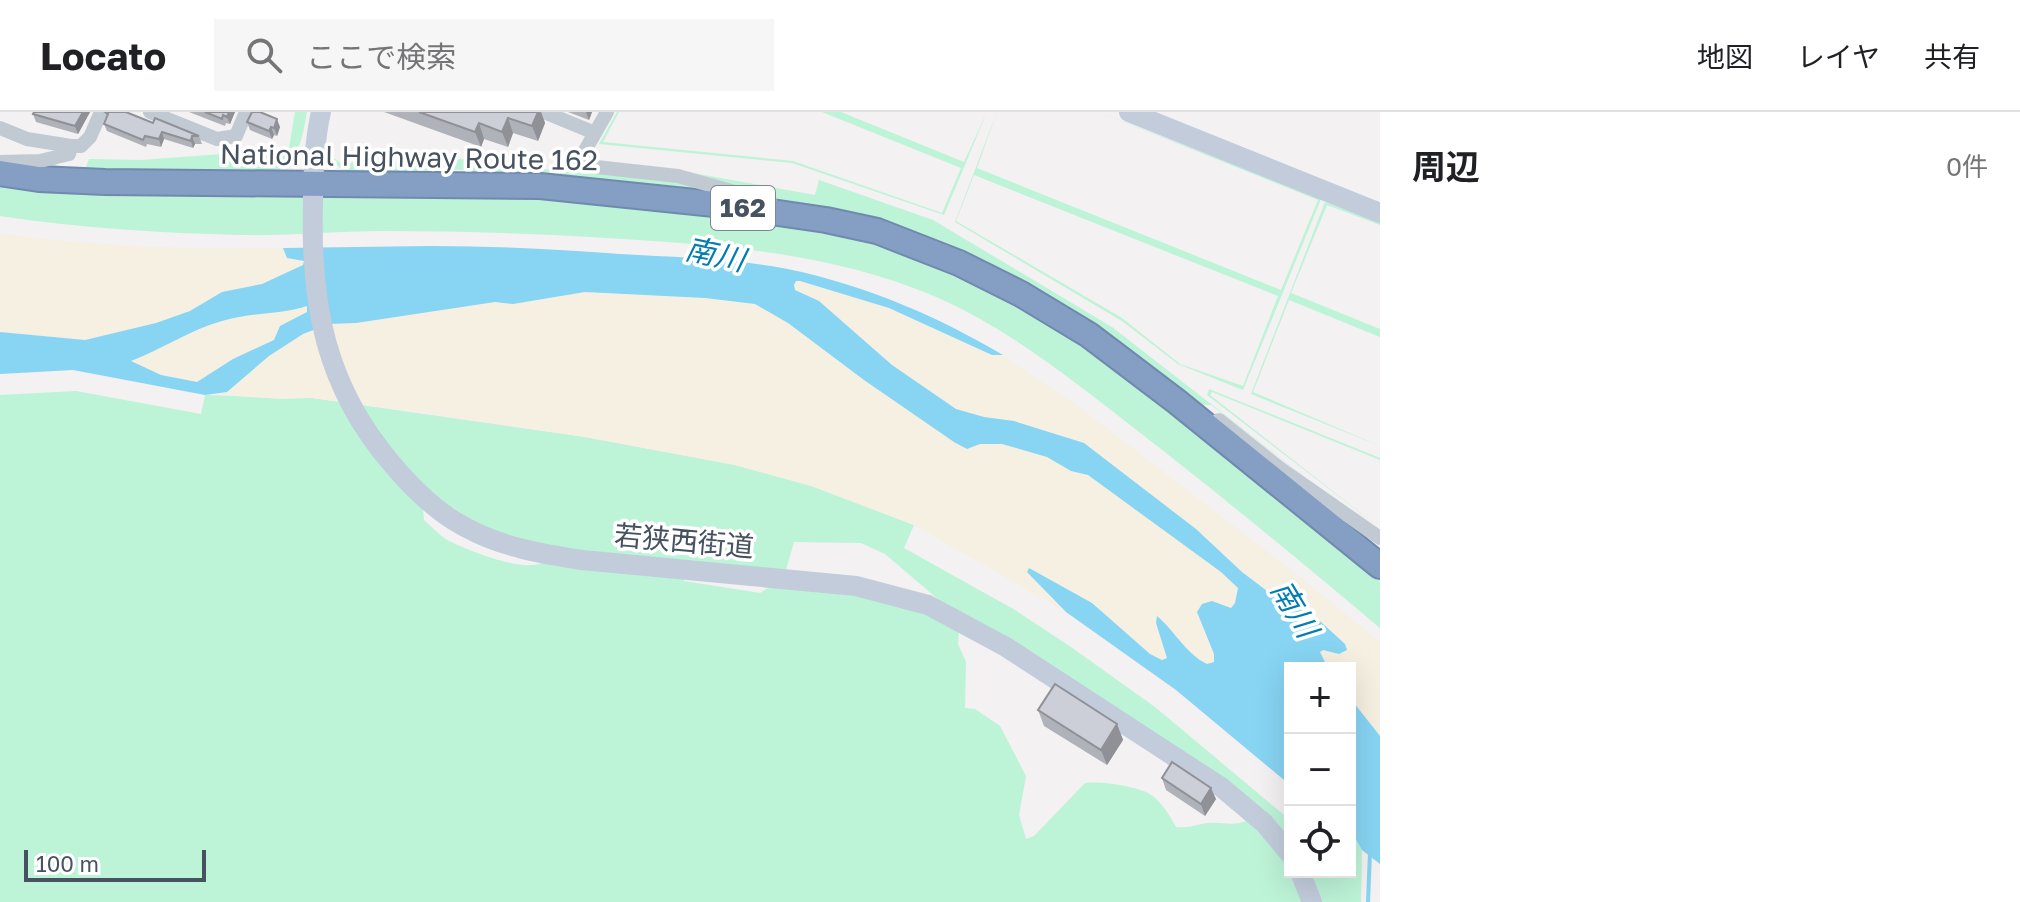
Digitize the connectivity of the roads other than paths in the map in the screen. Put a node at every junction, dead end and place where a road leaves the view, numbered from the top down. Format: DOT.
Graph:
graph roads {
  1 [pos="101,112"];
  2 [pos="150,112"];
  3 [pos="246,112"];
  4 [pos="321,112"];
  5 [pos="544,112"];
  6 [pos="607,112"];
  7 [pos="1129,112"];
  8 [pos="0,128"];
  9 [pos="595,133"];
  10 [pos="71,146"];
  11 [pos="0,162"];
  12 [pos="0,173"];
  13 [pos="313,188"];
  14 [pos="1380,213"];
  15 [pos="784,214"];
  16 [pos="1208,426"];
  17 [pos="1380,538"];
  18 [pos="1380,566"];
  19 [pos="1284,847"];
  20 [pos="1302,878"];
  21 [pos="1312,902"];
  1 -- 10 [label="street"];
  2 -- 3 [label="street"];
  4 -- 13 [label="street, 若狭西街道"];
  5 -- 9 [label="street"];
  6 -- 9 [label="street"];
  7 -- 14 [label="street"];
  8 -- 10 [label="street"];
  9 -- 15 [label="street"];
  10 -- 11 [label="street"];
  12 -- 13 [label="highway, National Highway Route 162 / 162"];
  13 -- 15 [label="highway, National Highway Route 162 / 162"];
  13 -- 19 [label="street, 若狭西街道"];
  15 -- 16 [label="highway, National Highway Route 162 / 162"];
  16 -- 17 [label="street"];
  16 -- 18 [label="highway, National Highway Route 162 / 162"];
  20 -- 21 [label="street"];
}
